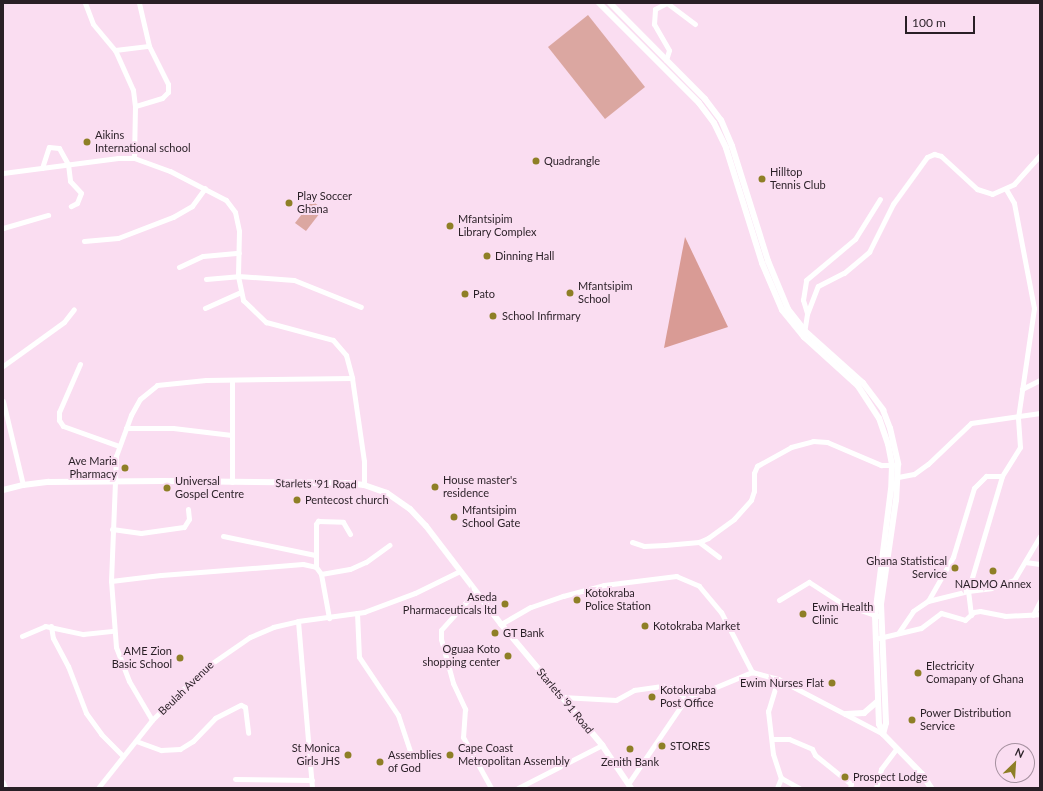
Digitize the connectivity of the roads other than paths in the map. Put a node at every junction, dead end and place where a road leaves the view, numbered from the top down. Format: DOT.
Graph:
graph roads {
  1 [pos="85,3"];
  2 [pos="139,3"];
  3 [pos="599,3"];
  4 [pos="610,3"];
  5 [pos="695,24"];
  6 [pos="150,46"];
  7 [pos="116,50"];
  8 [pos="666,60"];
  9 [pos="135,106"];
  10 [pos="1040,155"];
  11 [pos="134,158"];
  12 [pos="68,164"];
  13 [pos="42,168"];
  14 [pos="3,173"];
  15 [pos="205,188"];
  16 [pos="1006,190"];
  17 [pos="880,199"];
  18 [pos="71,206"];
  19 [pos="48,215"];
  20 [pos="3,228"];
  21 [pos="84,241"];
  22 [pos="239,253"];
  23 [pos="179,266"];
  24 [pos="238,276"];
  25 [pos="206,279"];
  26 [pos="241,292"];
  27 [pos="361,307"];
  28 [pos="205,308"];
  29 [pos="74,309"];
  30 [pos="807,314"];
  31 [pos="804,334"];
  32 [pos="80,364"];
  33 [pos="3,366"];
  34 [pos="352,378"];
  35 [pos="232,380"];
  36 [pos="1040,380"];
  37 [pos="1022,389"];
  38 [pos="3,401"];
  39 [pos="4,410"];
  40 [pos="1040,413"];
  41 [pos="1018,418"];
  42 [pos="126,428"];
  43 [pos="232,435"];
  44 [pos="119,446"];
  45 [pos="892,465"];
  46 [pos="1002,476"];
  47 [pos="898,477"];
  48 [pos="115,481"];
  49 [pos="232,482"];
  50 [pos="23,484"];
  51 [pos="364,485"];
  52 [pos="3,490"];
  53 [pos="188,509"];
  54 [pos="112,529"];
  55 [pos="350,534"];
  56 [pos="223,536"];
  57 [pos="1040,536"];
  58 [pos="632,542"];
  59 [pos="699,542"];
  60 [pos="389,545"];
  61 [pos="315,555"];
  62 [pos="719,557"];
  63 [pos="1025,562"];
  64 [pos="1040,564"];
  65 [pos="316,567"];
  66 [pos="460,571"];
  67 [pos="321,574"];
  68 [pos="111,581"];
  69 [pos="476,591"];
  70 [pos="968,591"];
  71 [pos="779,600"];
  72 [pos="928,601"];
  73 [pos="1040,601"];
  74 [pos="357,613"];
  75 [pos="1033,614"];
  76 [pos="1040,614"];
  77 [pos="971,615"];
  78 [pos="877,616"];
  79 [pos="329,618"];
  80 [pos="298,621"];
  81 [pos="501,624"];
  82 [pos="51,626"];
  83 [pos="113,631"];
  84 [pos="899,632"];
  85 [pos="22,636"];
  86 [pos="878,638"];
  87 [pos="752,672"];
  88 [pos="778,679"];
  89 [pos="562,697"];
  90 [pos="685,700"];
  91 [pos="878,701"];
  92 [pos="846,714"];
  93 [pos="152,720"];
  94 [pos="248,733"];
  95 [pos="883,734"];
  96 [pos="772,739"];
  97 [pos="136,740"];
  98 [pos="602,745"];
  99 [pos="898,748"];
  100 [pos="124,756"];
  101 [pos="412,757"];
  102 [pos="781,778"];
  103 [pos="234,779"];
  104 [pos="312,780"];
  105 [pos="3,783"];
  106 [pos="630,786"];
  107 [pos="5,788"];
  108 [pos="98,788"];
  109 [pos="312,788"];
  110 [pos="491,788"];
  111 [pos="518,788"];
  112 [pos="777,788"];
  113 [pos="800,788"];
  114 [pos="850,788"];
  115 [pos="876,788"];
  116 [pos="930,788"];
  1 -- 7 [label="street"];
  2 -- 6 [label="street"];
  3 -- 31 [label="street"];
  4 -- 8 [label="street"];
  5 -- 8 [label="street"];
  6 -- 7 [label="street"];
  6 -- 9 [label="street"];
  7 -- 9 [label="street"];
  8 -- 31 [label="street"];
  9 -- 11 [label="street"];
  10 -- 16 [label="street"];
  11 -- 12 [label="street"];
  11 -- 15 [label="street"];
  12 -- 13 [label="street"];
  12 -- 13 [label="street"];
  12 -- 18 [label="street"];
  13 -- 14 [label="street"];
  15 -- 21 [label="street"];
  15 -- 22 [label="street"];
  16 -- 30 [label="street"];
  16 -- 37 [label="street"];
  17 -- 30 [label="street"];
  19 -- 20 [label="street"];
  22 -- 23 [label="street"];
  22 -- 24 [label="street"];
  24 -- 25 [label="street"];
  24 -- 26 [label="street"];
  24 -- 27 [label="street"];
  26 -- 28 [label="street"];
  26 -- 34 [label="street"];
  29 -- 33 [label="street"];
  30 -- 31 [label="street"];
  31 -- 45 [label="street"];
  31 -- 47 [label="street"];
  32 -- 44 [label="street"];
  34 -- 35 [label="street"];
  34 -- 51 [label="street"];
  35 -- 42 [label="street"];
  35 -- 43 [label="street"];
  36 -- 37 [label="street"];
  37 -- 41 [label="street"];
  38 -- 39 [label="street"];
  39 -- 50 [label="street"];
  40 -- 41 [label="street"];
  41 -- 46 [label="street"];
  41 -- 47 [label="street"];
  42 -- 43 [label="street"];
  42 -- 44 [label="street"];
  43 -- 49 [label="street"];
  44 -- 48 [label="street"];
  45 -- 59 [label="street"];
  45 -- 78 [label="street"];
  46 -- 70 [label="street"];
  46 -- 72 [label="street"];
  47 -- 78 [label="street"];
  48 -- 49 [label="street, Starlets '91 Road"];
  48 -- 50 [label="street, Starlets '91 Road"];
  48 -- 54 [label="street"];
  49 -- 51 [label="street, Starlets '91 Road"];
  50 -- 52 [label="street, Starlets '91 Road"];
  51 -- 66 [label="street, Starlets '91 Road"];
  53 -- 54 [label="street"];
  54 -- 68 [label="street"];
  55 -- 61 [label="street"];
  56 -- 61 [label="street"];
  57 -- 63 [label="street"];
  58 -- 59 [label="street"];
  59 -- 62 [label="street"];
  60 -- 67 [label="street"];
  61 -- 65 [label="street"];
  63 -- 64 [label="street"];
  63 -- 70 [label="street"];
  65 -- 67 [label="street"];
  65 -- 68 [label="street"];
  66 -- 69 [label="street, Starlets '91 Road"];
  66 -- 74 [label="street, Beulah Avenue"];
  67 -- 79 [label="street"];
  68 -- 83 [label="street"];
  69 -- 81 [label="street, Starlets '91 Road"];
  69 -- 110 [label="street"];
  70 -- 72 [label="street"];
  70 -- 77 [label="street"];
  71 -- 78 [label="street"];
  72 -- 84 [label="street"];
  73 -- 75 [label="street"];
  74 -- 79 [label="street, Beulah Avenue"];
  74 -- 101 [label="street"];
  75 -- 76 [label="street"];
  75 -- 77 [label="street"];
  77 -- 84 [label="street"];
  78 -- 86 [label="street"];
  79 -- 80 [label="street, Beulah Avenue"];
  80 -- 93 [label="street, Beulah Avenue"];
  80 -- 104 [label="street"];
  81 -- 87 [label="street"];
  81 -- 89 [label="street, Starlets '91 Road"];
  82 -- 83 [label="street"];
  82 -- 85 [label="street"];
  82 -- 100 [label="street"];
  83 -- 93 [label="street"];
  84 -- 86 [label="street"];
  86 -- 91 [label="street"];
  86 -- 95 [label="street"];
  87 -- 88 [label="street"];
  87 -- 90 [label="street"];
  88 -- 92 [label="street"];
  88 -- 96 [label="street"];
  89 -- 90 [label="street"];
  89 -- 98 [label="street, Starlets '91 Road"];
  90 -- 106 [label="street"];
  91 -- 92 [label="street"];
  91 -- 95 [label="street"];
  92 -- 95 [label="street"];
  93 -- 97 [label="street, Beulah Avenue"];
  94 -- 97 [label="street"];
  95 -- 99 [label="street"];
  96 -- 102 [label="street"];
  96 -- 114 [label="street"];
  97 -- 100 [label="street, Beulah Avenue"];
  98 -- 106 [label="street, Starlets '91 Road"];
  98 -- 111 [label="street"];
  99 -- 115 [label="street"];
  99 -- 116 [label="street"];
  100 -- 108 [label="street, Beulah Avenue"];
  102 -- 112 [label="street"];
  102 -- 113 [label="street"];
  103 -- 104 [label="street"];
  104 -- 109 [label="street"];
  105 -- 107 [label="street"];
}
